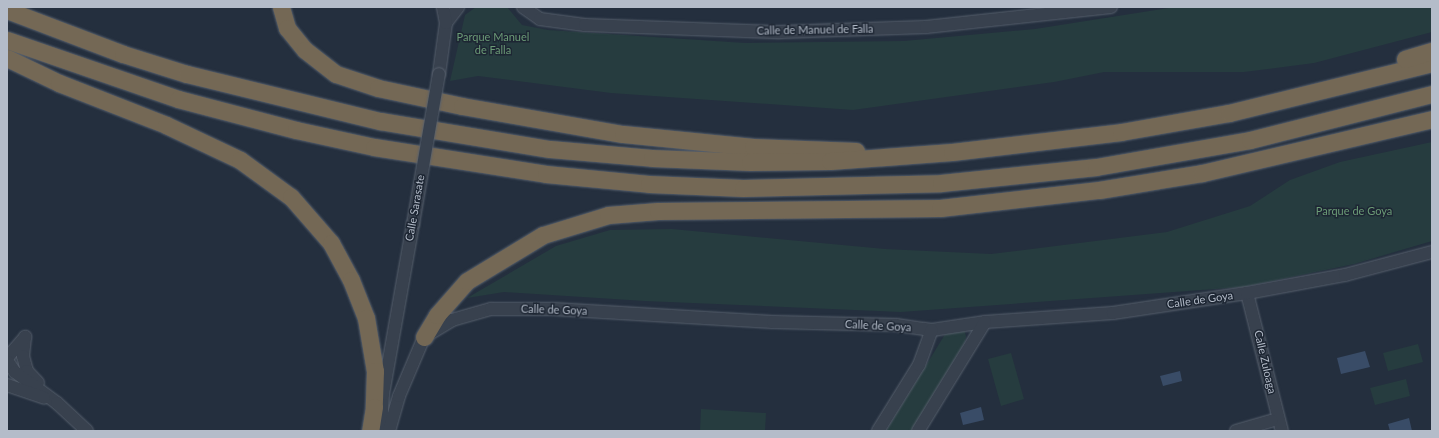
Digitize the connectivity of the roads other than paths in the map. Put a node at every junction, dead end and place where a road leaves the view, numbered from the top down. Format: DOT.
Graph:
graph roads {
  1 [pos="281,7"];
  2 [pos="443,7"];
  3 [pos="458,7"];
  4 [pos="522,7"];
  5 [pos="1111,7"];
  6 [pos="7,10"];
  7 [pos="446,23"];
  8 [pos="7,40"];
  9 [pos="1432,51"];
  10 [pos="7,58"];
  11 [pos="1432,63"];
  12 [pos="1432,94"];
  13 [pos="1229,113"];
  14 [pos="1432,119"];
  15 [pos="898,156"];
  16 [pos="837,188"];
  17 [pos="1099,190"];
  18 [pos="1432,252"];
  19 [pos="1247,293"];
  20 [pos="985,322"];
  21 [pos="932,330"];
  22 [pos="424,337"];
  23 [pos="7,362"];
  24 [pos="7,385"];
  25 [pos="383,394"];
  26 [pos="56,403"];
  27 [pos="1272,421"];
  28 [pos="87,431"];
  29 [pos="371,431"];
  30 [pos="381,431"];
  31 [pos="389,431"];
  32 [pos="878,431"];
  33 [pos="918,431"];
  34 [pos="1236,431"];
  35 [pos="1282,431"];
  1 -- 15 [label="highway"];
  2 -- 7 [label="street, Calle Sarasate"];
  3 -- 7 [label="street"];
  4 -- 5 [label="street, Calle de Manuel de Falla"];
  6 -- 15 [label="highway"];
  7 -- 25 [label="street, Calle Sarasate, bridge"];
  8 -- 16 [label="highway"];
  9 -- 13 [label="highway"];
  10 -- 29 [label="highway"];
  11 -- 13 [label="highway"];
  12 -- 16 [label="highway"];
  13 -- 15 [label="highway"];
  14 -- 17 [label="highway"];
  16 -- 17 [label="highway"];
  17 -- 22 [label="highway"];
  18 -- 19 [label="street, Calle de Goya"];
  19 -- 20 [label="street, Calle de Goya"];
  19 -- 35 [label="street, Calle Zuloaga"];
  20 -- 21 [label="street, Calle de Goya"];
  20 -- 33 [label="street"];
  21 -- 22 [label="street, Calle de Goya"];
  21 -- 32 [label="street"];
  22 -- 31 [label="street"];
  23 -- 26 [label="street"];
  23 -- 26 [label="street"];
  24 -- 26 [label="street"];
  25 -- 29 [label="street, Calle Sarasate"];
  25 -- 30 [label="street, Calle Sarasate"];
  26 -- 28 [label="street"];
  27 -- 34 [label="street"];
}
